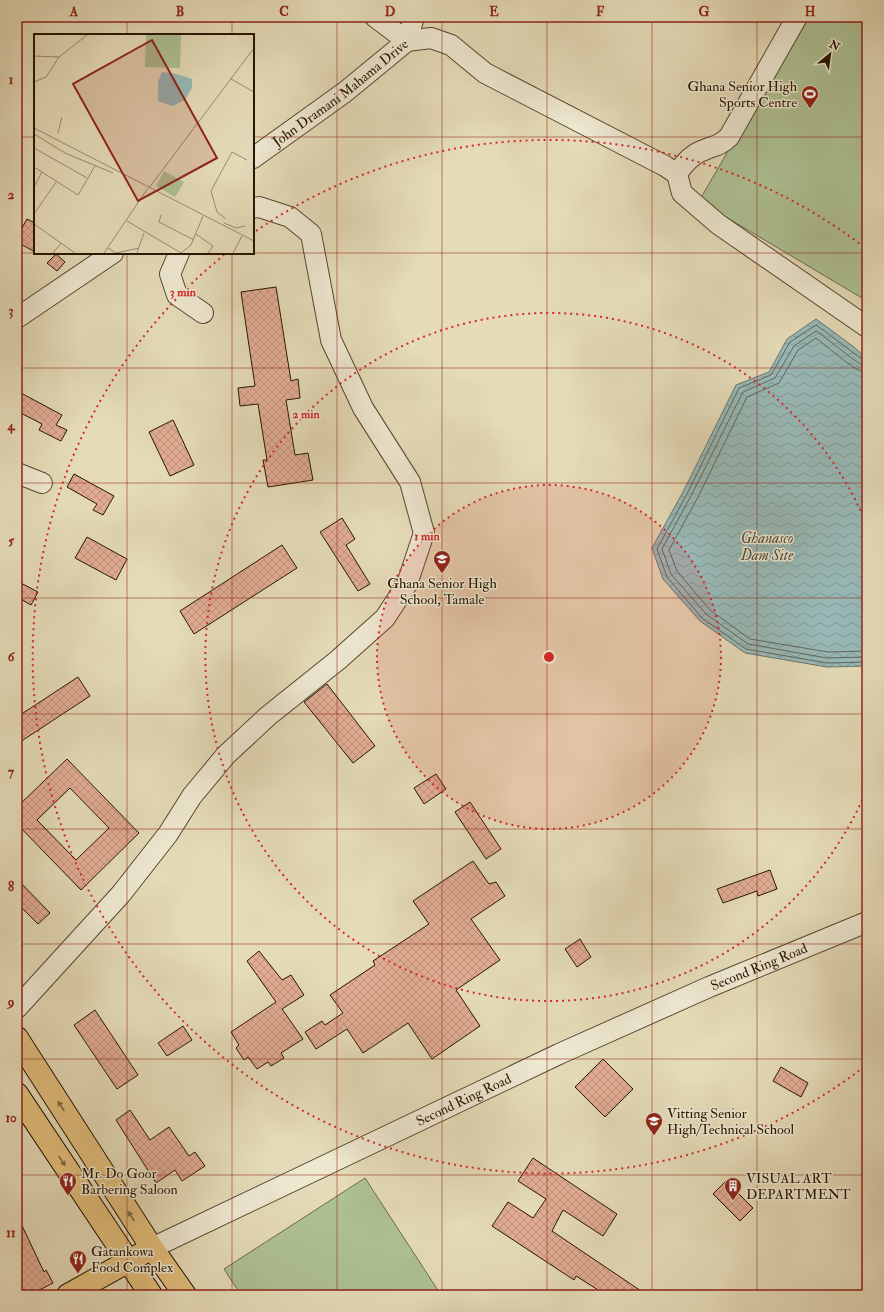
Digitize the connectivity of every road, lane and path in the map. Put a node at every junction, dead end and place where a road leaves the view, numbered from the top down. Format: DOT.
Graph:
graph roads {
  1 [pos="375,17"];
  2 [pos="414,17"];
  3 [pos="798,17"];
  4 [pos="407,41"];
  5 [pos="254,157"];
  6 [pos="676,174"];
  7 [pos="254,208"];
  8 [pos="112,254"];
  9 [pos="179,254"];
  10 [pos="203,313"];
  11 [pos="17,318"];
  12 [pos="867,327"];
  13 [pos="17,473"];
  14 [pos="42,483"];
  15 [pos="867,922"];
  16 [pos="17,1008"];
  17 [pos="17,1038"];
  18 [pos="17,1094"];
  19 [pos="152,1248"];
  20 [pos="129,1261"];
  21 [pos="68,1295"];
  22 [pos="151,1295"];
  23 [pos="185,1295"];
  1 -- 4 [label="street"];
  2 -- 4 [label="street, John Dramani Mahama Drive"];
  3 -- 6 [label="street"];
  4 -- 5 [label="street, John Dramani Mahama Drive"];
  4 -- 6 [label="street"];
  6 -- 12 [label="street"];
  7 -- 16 [label="street"];
  8 -- 11 [label="street"];
  9 -- 10 [label="street"];
  13 -- 14 [label="street"];
  15 -- 19 [label="street, Second Ring Road"];
  19 -- 17 [label="main road, one-way"];
  18 -- 20 [label="main road, one-way"];
  19 -- 20 [label="main road, Second Ring Road"];
  19 -- 23 [label="main road"];
  20 -- 21 [label="main road, Second Ring Road"];
  20 -- 22 [label="main road"];
}
